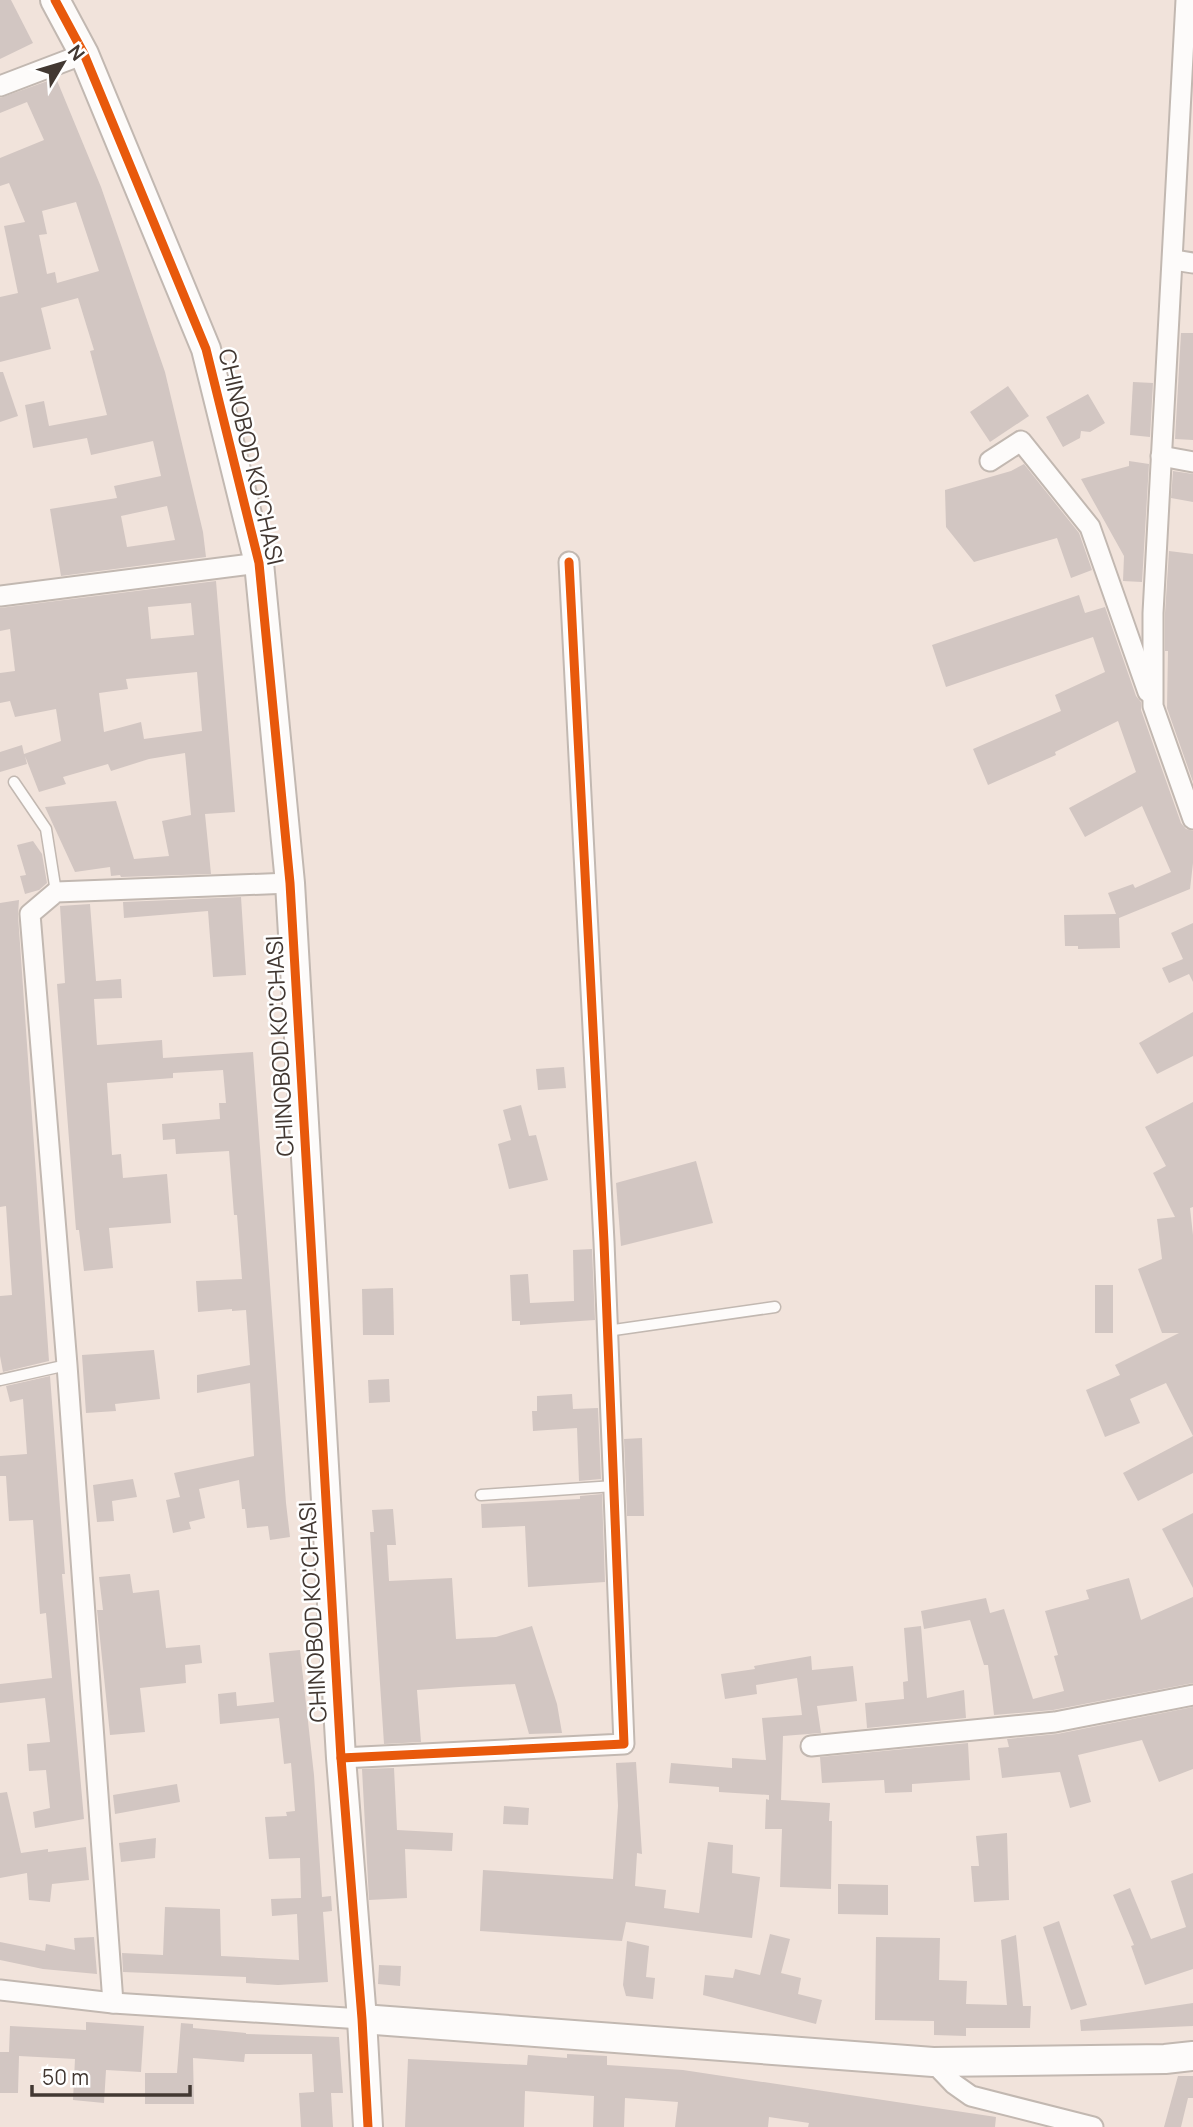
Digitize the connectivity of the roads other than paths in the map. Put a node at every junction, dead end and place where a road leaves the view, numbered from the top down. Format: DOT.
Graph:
graph roads {
  1 [pos="55,0"];
  2 [pos="1186,0"];
  3 [pos="1188,38"];
  4 [pos="84,54"];
  5 [pos="0,86"];
  6 [pos="1183,261"];
  7 [pos="1161,456"];
  8 [pos="990,461"];
  9 [pos="1193,462"];
  10 [pos="569,562"];
  11 [pos="259,563"];
  12 [pos="0,596"];
  13 [pos="1153,706"];
  14 [pos="14,782"];
  15 [pos="1189,790"];
  16 [pos="1193,819"];
  17 [pos="290,883"];
  18 [pos="56,892"];
  19 [pos="775,1307"];
  20 [pos="607,1331"];
  21 [pos="67,1365"];
  22 [pos="0,1380"];
  23 [pos="614,1486"];
  24 [pos="481,1495"];
  25 [pos="1193,1696"];
  26 [pos="811,1746"];
  27 [pos="341,1758"];
  28 [pos="0,1990"];
  29 [pos="113,2003"];
  30 [pos="362,2018"];
  31 [pos="1193,2056"];
  32 [pos="933,2062"];
  33 [pos="368,2127"];
  34 [pos="1093,2127"];
  1 -- 4 [label="street, CHINOBOD KO'CHASI"];
  2 -- 3 [label="street"];
  3 -- 6 [label="street"];
  4 -- 5 [label="street"];
  4 -- 11 [label="street, CHINOBOD KO'CHASI"];
  6 -- 7 [label="street"];
  7 -- 9 [label="street"];
  7 -- 13 [label="street"];
  8 -- 13 [label="street"];
  10 -- 20 [label="street"];
  11 -- 12 [label="street"];
  11 -- 17 [label="street, CHINOBOD KO'CHASI"];
  13 -- 15 [label="street"];
  14 -- 18 [label="lane"];
  15 -- 16 [label="street"];
  17 -- 18 [label="street"];
  17 -- 27 [label="street, CHINOBOD KO'CHASI"];
  18 -- 21 [label="street"];
  19 -- 20 [label="lane"];
  20 -- 23 [label="street"];
  21 -- 22 [label="lane"];
  21 -- 29 [label="street"];
  23 -- 24 [label="lane"];
  23 -- 27 [label="street"];
  25 -- 26 [label="street"];
  27 -- 30 [label="street, CHINOBOD KO'CHASI"];
  28 -- 29 [label="street"];
  29 -- 30 [label="street"];
  30 -- 32 [label="street"];
  30 -- 33 [label="street, CHINOBOD KO'CHASI"];
  31 -- 32 [label="street"];
  32 -- 34 [label="street"];
}
